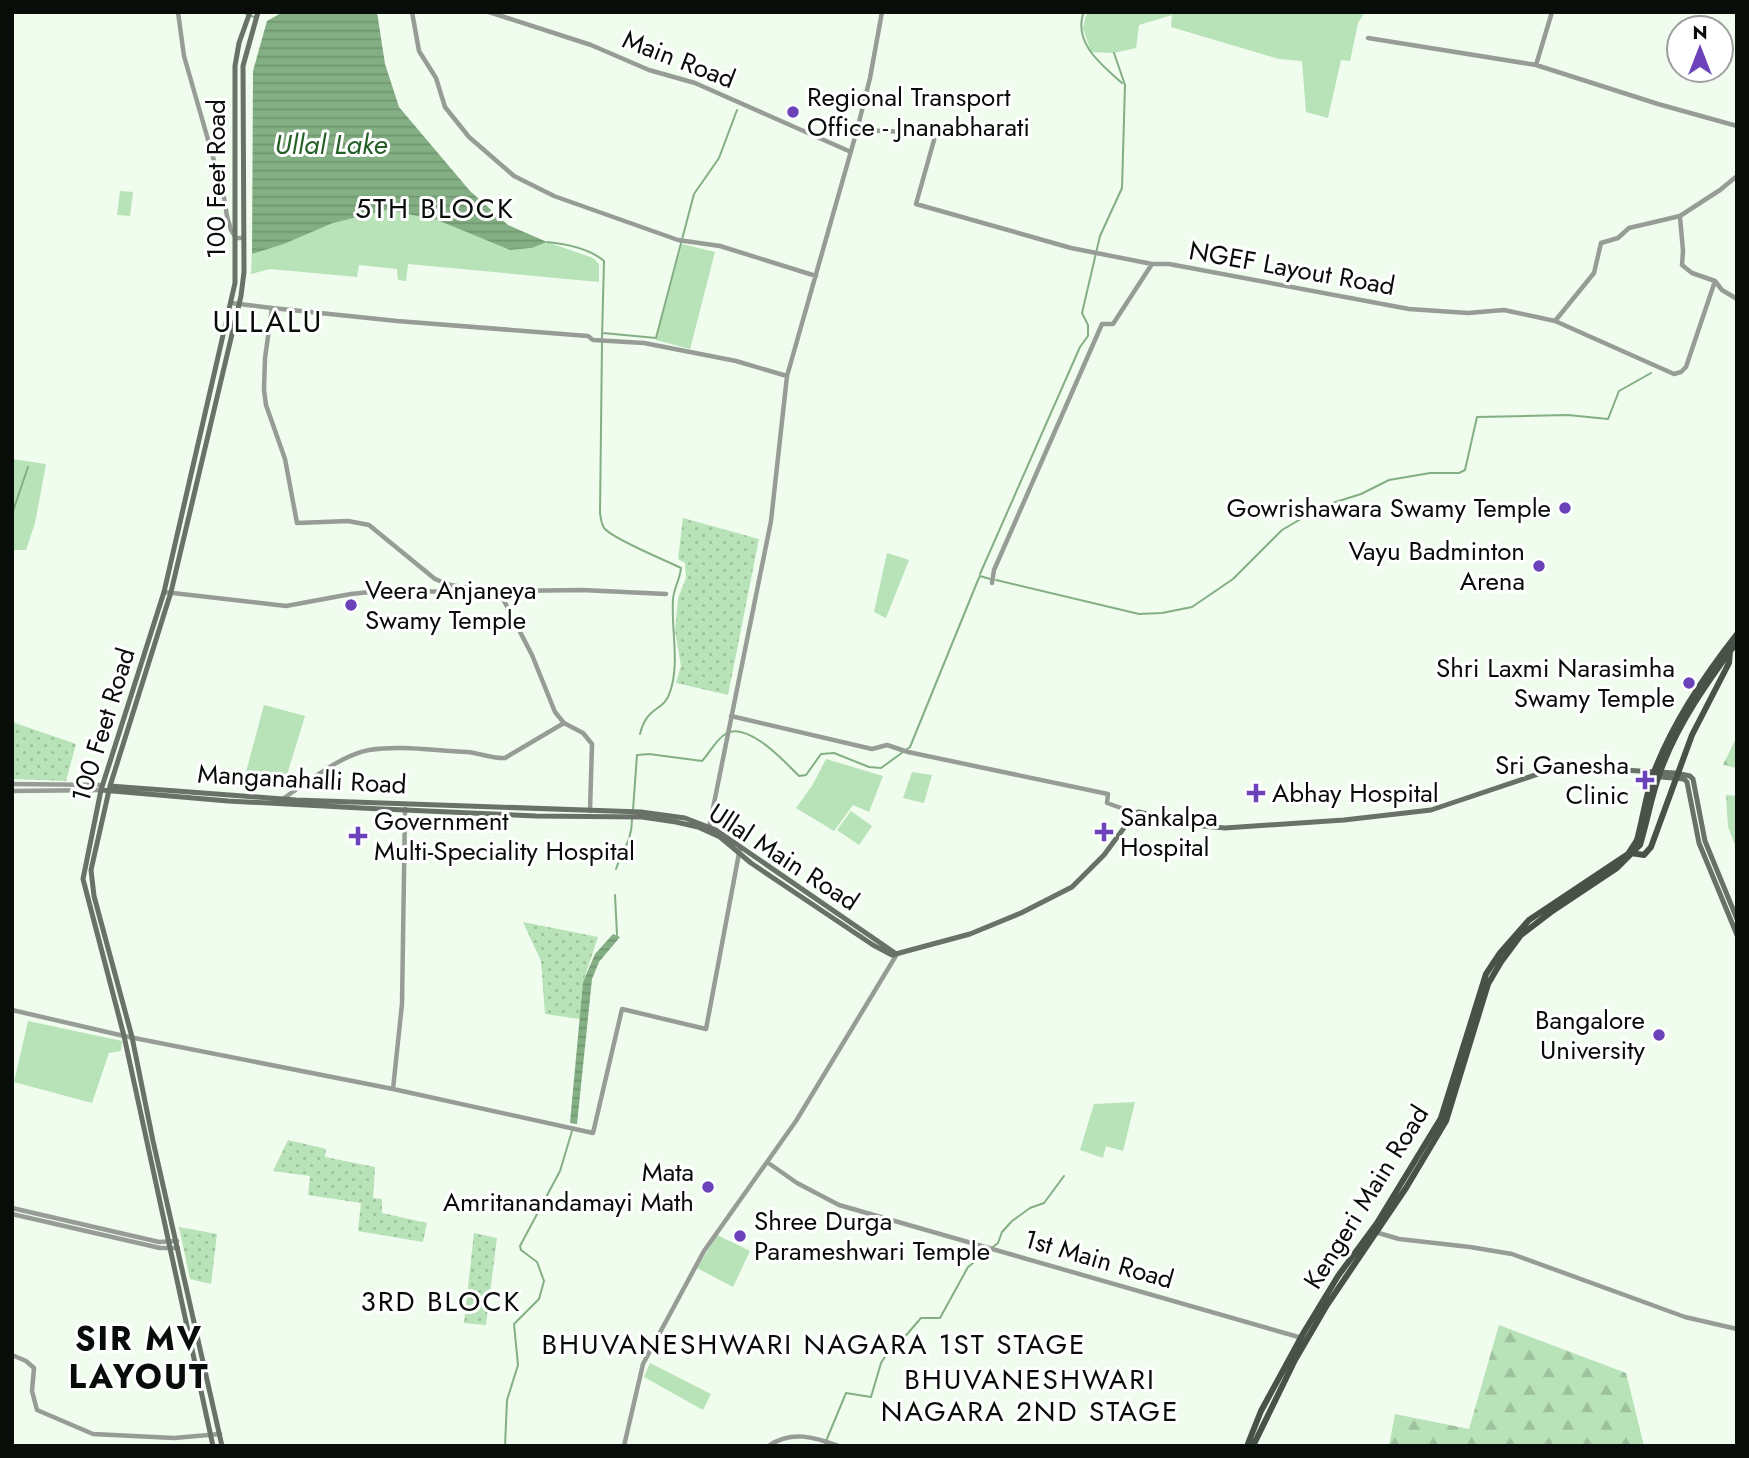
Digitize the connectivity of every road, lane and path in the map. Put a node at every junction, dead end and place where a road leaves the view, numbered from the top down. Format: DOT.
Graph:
graph roads {
  1 [pos="178,12"];
  2 [pos="258,12"];
  3 [pos="412,12"];
  4 [pos="489,12"];
  5 [pos="882,12"];
  6 [pos="1552,12"];
  7 [pos="249,14"];
  8 [pos="1368,38"];
  9 [pos="1536,65"];
  10 [pos="1737,126"];
  11 [pos="858,130"];
  12 [pos="851,152"];
  13 [pos="1737,176"];
  14 [pos="1679,216"];
  15 [pos="239,238"];
  16 [pos="1152,264"];
  17 [pos="817,275"];
  18 [pos="1715,281"];
  19 [pos="1737,299"];
  20 [pos="231,303"];
  21 [pos="239,304"];
  22 [pos="272,309"];
  23 [pos="1555,321"];
  24 [pos="787,376"];
  25 [pos="992,583"];
  26 [pos="168,592"];
  27 [pos="495,592"];
  28 [pos="666,594"];
  29 [pos="1737,634"];
  30 [pos="1737,642"];
  31 [pos="1728,649"];
  32 [pos="731,716"];
  33 [pos="564,723"];
  34 [pos="1656,775"];
  35 [pos="1677,775"];
  36 [pos="12,784"];
  37 [pos="102,788"];
  38 [pos="110,788"];
  39 [pos="12,790"];
  40 [pos="283,801"];
  41 [pos="405,807"];
  42 [pos="1135,813"];
  43 [pos="590,814"];
  44 [pos="629,814"];
  45 [pos="708,829"];
  46 [pos="739,851"];
  47 [pos="1631,853"];
  48 [pos="1723,894"];
  49 [pos="1737,919"];
  50 [pos="1737,935"];
  51 [pos="897,954"];
  52 [pos="12,1010"];
  53 [pos="124,1036"];
  54 [pos="132,1037"];
  55 [pos="393,1089"];
  56 [pos="767,1162"];
  57 [pos="12,1208"];
  58 [pos="12,1214"];
  59 [pos="1374,1231"];
  60 [pos="177,1241"];
  61 [pos="169,1246"];
  62 [pos="178,1248"];
  63 [pos="1737,1329"];
  64 [pos="1304,1338"];
  65 [pos="12,1355"];
  66 [pos="220,1434"];
  67 [pos="211,1436"];
  68 [pos="213,1446"];
  69 [pos="222,1446"];
  70 [pos="624,1446"];
  71 [pos="768,1446"];
  72 [pos="839,1446"];
  73 [pos="1247,1446"];
  74 [pos="1253,1446"];
  1 -- 15 [label="street"];
  2 -- 15 [label="main road, 100 Feet Road"];
  3 -- 17 [label="street"];
  4 -- 12 [label="street, Main Road"];
  5 -- 11 [label="street"];
  6 -- 9 [label="street"];
  7 -- 15 [label="main road, 100 Feet Road"];
  8 -- 9 [label="street"];
  9 -- 10 [label="street"];
  11 -- 12 [label="street"];
  11 -- 16 [label="street, NGEF Layout Road"];
  12 -- 17 [label="street"];
  13 -- 14 [label="street"];
  14 -- 18 [label="street"];
  14 -- 23 [label="street"];
  15 -- 20 [label="main road, 100 Feet Road"];
  15 -- 21 [label="main road, 100 Feet Road"];
  16 -- 23 [label="street, NGEF Layout Road"];
  16 -- 25 [label="street"];
  17 -- 24 [label="street"];
  18 -- 19 [label="street"];
  18 -- 23 [label="street, NGEF Layout Road"];
  20 -- 21 [label="street"];
  20 -- 26 [label="main road, 100 Feet Road"];
  21 -- 22 [label="street"];
  21 -- 26 [label="main road, 100 Feet Road"];
  22 -- 24 [label="street"];
  22 -- 27 [label="street"];
  24 -- 32 [label="street"];
  26 -- 27 [label="street"];
  26 -- 37 [label="main road, 100 Feet Road"];
  26 -- 38 [label="main road, 100 Feet Road"];
  27 -- 28 [label="street"];
  27 -- 33 [label="street"];
  29 -- 31 [label="main road, Kengeri Main Road"];
  30 -- 31 [label="main road, Kengeri Main Road"];
  31 -- 34 [label="main road, Kengeri Main Road"];
  31 -- 35 [label="main road"];
  32 -- 42 [label="street"];
  32 -- 45 [label="street"];
  33 -- 40 [label="street"];
  33 -- 43 [label="street"];
  34 -- 35 [label="main road"];
  34 -- 42 [label="main road"];
  34 -- 47 [label="main road, Kengeri Main Road"];
  35 -- 47 [label="main road"];
  35 -- 48 [label="main road"];
  36 -- 37 [label="street, Manganahalli Road"];
  37 -- 38 [label="main road, Manganahalli Road"];
  37 -- 39 [label="street, Manganahalli Road"];
  37 -- 53 [label="main road, 100 Feet Road"];
  38 -- 40 [label="main road, Manganahalli Road"];
  38 -- 54 [label="main road, 100 Feet Road"];
  40 -- 41 [label="main road, Manganahalli Road"];
  41 -- 43 [label="main road, Manganahalli Road"];
  41 -- 55 [label="street"];
  42 -- 51 [label="main road"];
  43 -- 44 [label="main road, Manganahalli Road"];
  44 -- 45 [label="main road, Ullal Main Road"];
  45 -- 46 [label="main road, Ullal Main Road"];
  46 -- 51 [label="main road, Ullal Main Road"];
  46 -- 55 [label="street"];
  47 -- 59 [label="main road, Kengeri Main Road"];
  48 -- 49 [label="main road"];
  48 -- 50 [label="main road"];
  51 -- 56 [label="street"];
  52 -- 53 [label="street"];
  53 -- 54 [label="street"];
  53 -- 61 [label="main road, 100 Feet Road"];
  54 -- 55 [label="street"];
  54 -- 60 [label="main road, 100 Feet Road"];
  56 -- 64 [label="street, 1st Main Road"];
  56 -- 70 [label="street"];
  57 -- 61 [label="street"];
  58 -- 61 [label="street"];
  59 -- 63 [label="street"];
  59 -- 64 [label="main road, Kengeri Main Road"];
  60 -- 61 [label="street"];
  60 -- 62 [label="main road, 100 Feet Road"];
  61 -- 62 [label="street"];
  61 -- 67 [label="main road, 100 Feet Road"];
  62 -- 66 [label="main road, 100 Feet Road"];
  64 -- 73 [label="main road, Kengeri Main Road"];
  64 -- 74 [label="main road, Kengeri Main Road"];
  65 -- 67 [label="street"];
  66 -- 67 [label="street"];
  66 -- 69 [label="main road, 100 Feet Road"];
  67 -- 68 [label="main road, 100 Feet Road"];
  71 -- 72 [label="street"];
}
